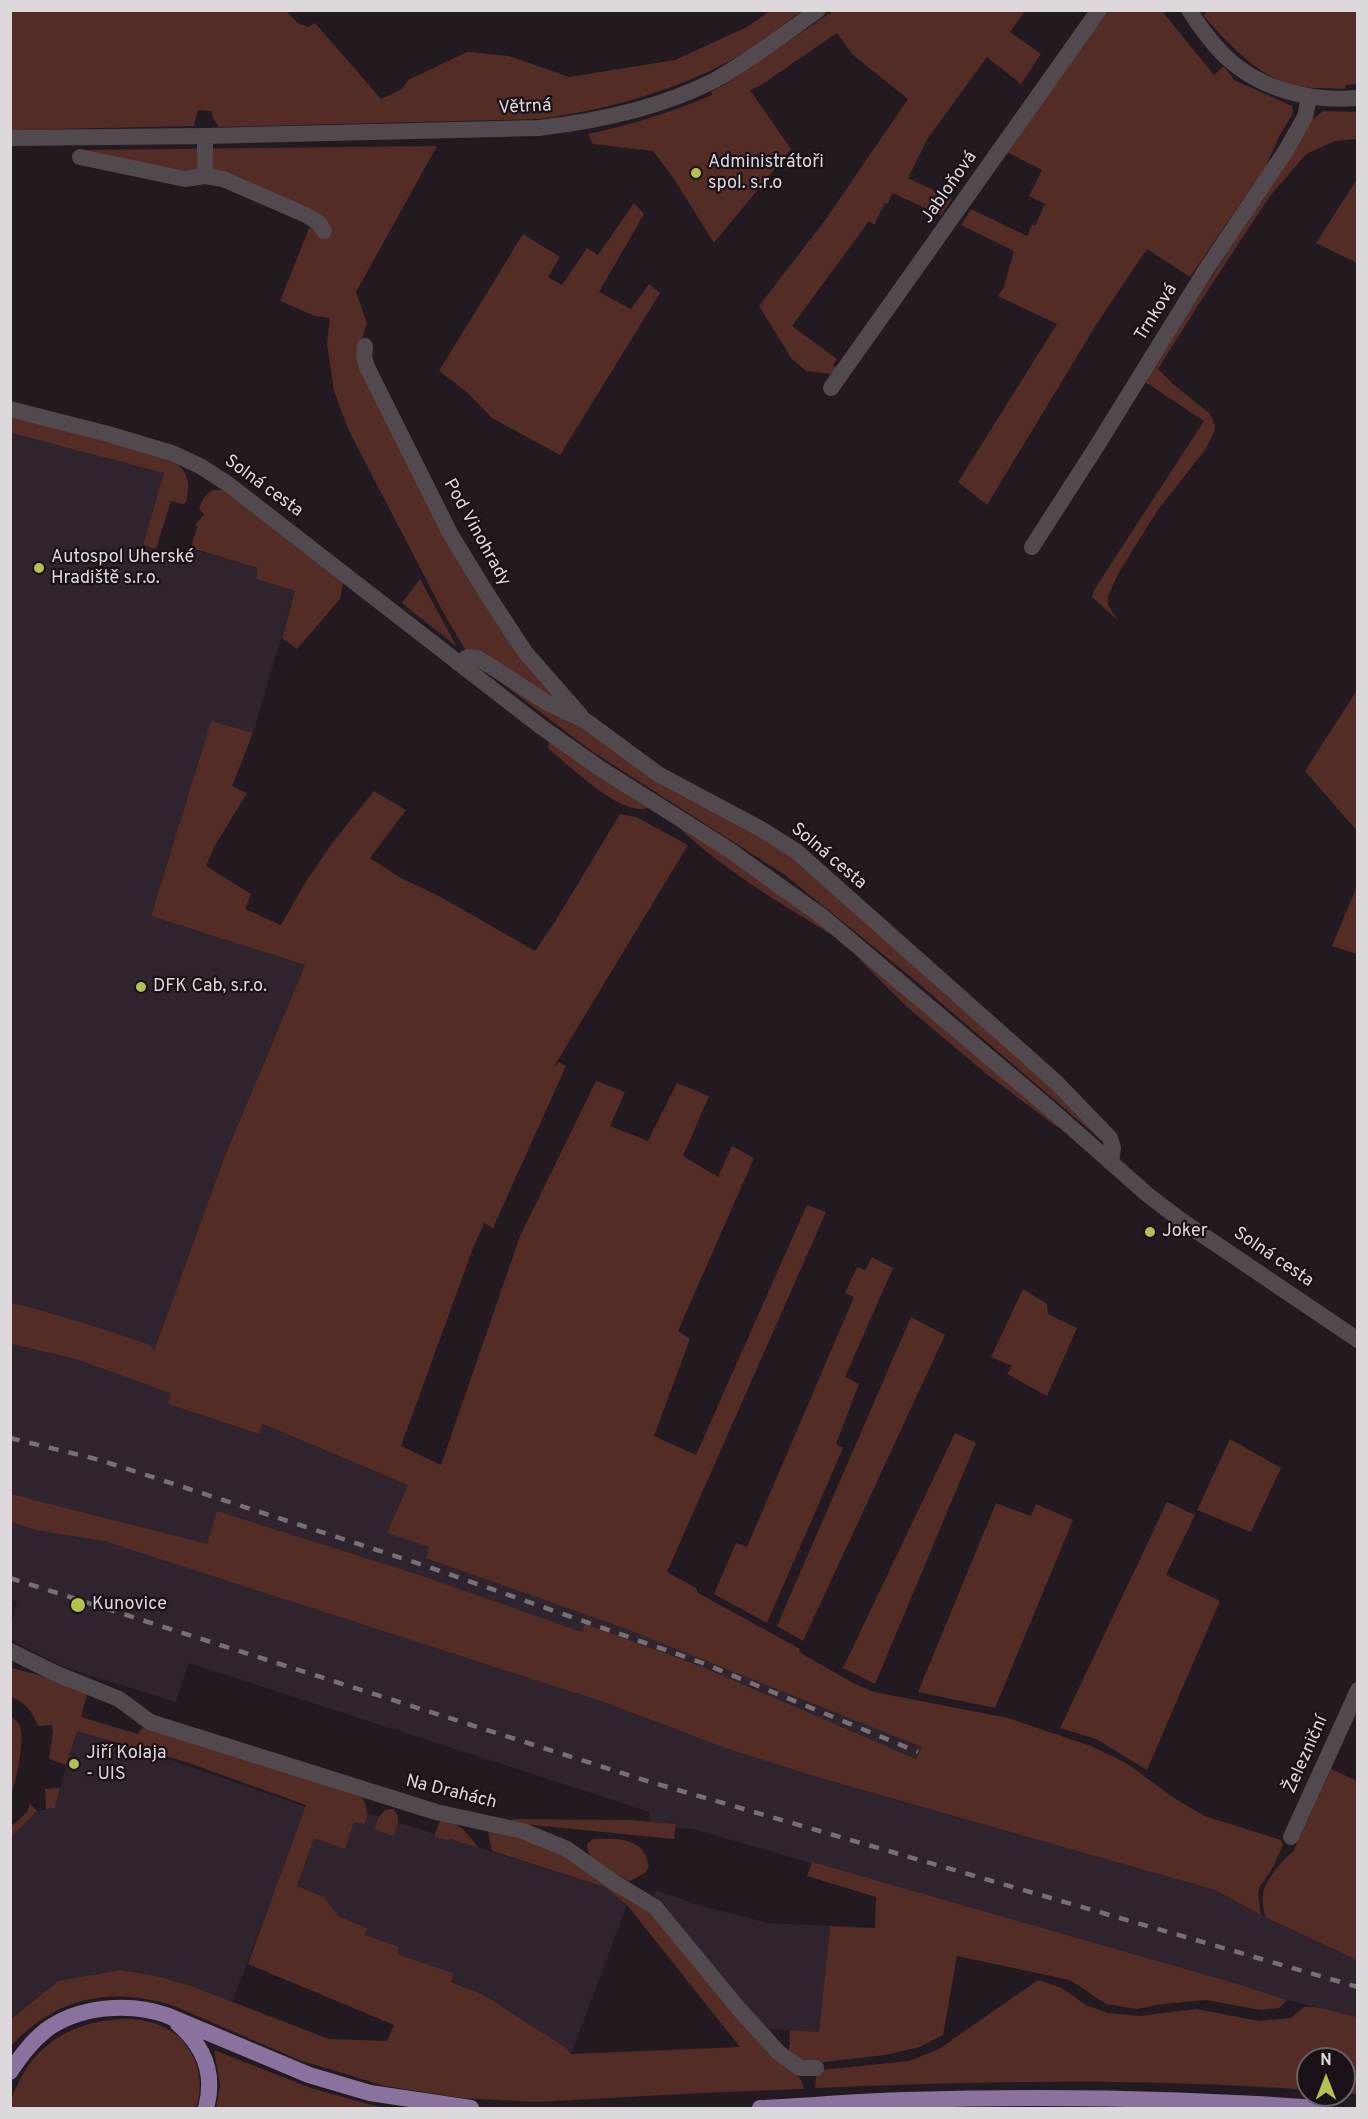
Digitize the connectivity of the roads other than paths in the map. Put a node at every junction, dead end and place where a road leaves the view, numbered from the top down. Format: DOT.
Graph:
graph roads {
  1 [pos="818,10"];
  2 [pos="1099,10"];
  3 [pos="1189,10"];
  4 [pos="1310,97"];
  5 [pos="1358,99"];
  6 [pos="205,136"];
  7 [pos="10,138"];
  8 [pos="80,157"];
  9 [pos="205,176"];
  10 [pos="324,231"];
  11 [pos="365,346"];
  12 [pos="831,388"];
  13 [pos="10,409"];
  14 [pos="1032,547"];
  15 [pos="458,663"];
  16 [pos="586,721"];
  17 [pos="1111,1163"];
  18 [pos="1358,1340"];
  19 [pos="10,1651"];
  20 [pos="1358,1690"];
  21 [pos="1291,1837"];
  22 [pos="168,2016"];
  23 [pos="816,2068"];
  24 [pos="10,2072"];
  25 [pos="206,2109"];
  26 [pos="471,2109"];
  27 [pos="760,2109"];
  28 [pos="1317,2109"];
  1 -- 6 [label="street, Větrná"];
  2 -- 12 [label="street, Jabloňová"];
  3 -- 4 [label="street"];
  4 -- 5 [label="street"];
  4 -- 14 [label="street, Trnková"];
  6 -- 7 [label="street, Větrná"];
  6 -- 9 [label="street"];
  8 -- 9 [label="street"];
  9 -- 10 [label="street"];
  11 -- 16 [label="street, Pod Vinohrady"];
  13 -- 15 [label="street, Solná cesta"];
  15 -- 16 [label="street, Solná cesta"];
  15 -- 17 [label="street, Solná cesta"];
  16 -- 17 [label="street, Solná cesta"];
  17 -- 18 [label="street, Solná cesta"];
  19 -- 23 [label="street, Na Drahách"];
  20 -- 21 [label="street, Železniční"];
  22 -- 24 [label="main road"];
  22 -- 25 [label="main road"];
  22 -- 26 [label="main road"];
  27 -- 28 [label="main road"];
}
